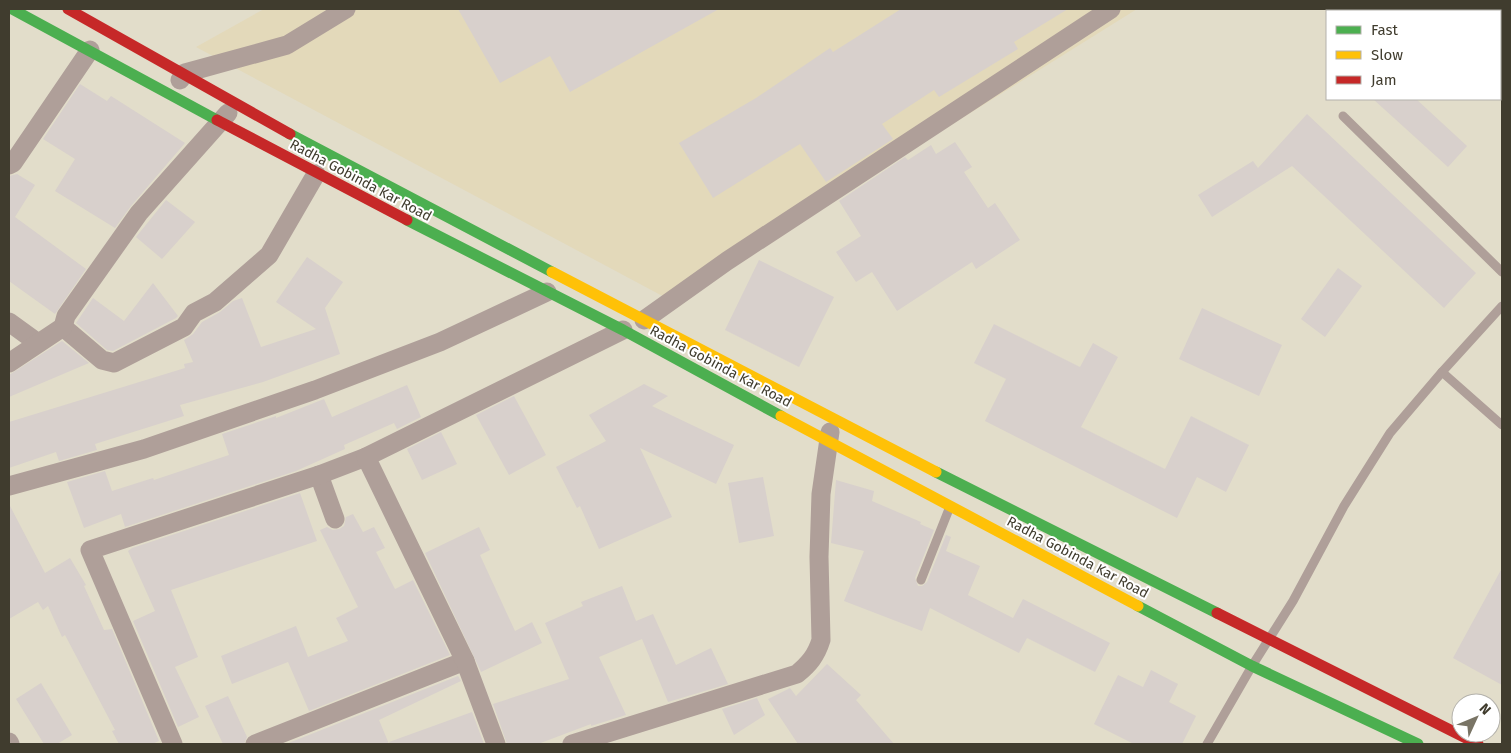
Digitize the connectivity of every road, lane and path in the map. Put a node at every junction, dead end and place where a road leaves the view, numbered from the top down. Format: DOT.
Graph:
graph roads {
  1 [pos="12,9"];
  2 [pos="68,9"];
  3 [pos="346,9"];
  4 [pos="1111,9"];
  5 [pos="90,50"];
  6 [pos="185,73"];
  7 [pos="170,94"];
  8 [pos="236,102"];
  9 [pos="1343,116"];
  10 [pos="222,122"];
  11 [pos="9,165"];
  12 [pos="316,174"];
  13 [pos="1502,272"];
  14 [pos="546,292"];
  15 [pos="1502,306"];
  16 [pos="644,320"];
  17 [pos="9,322"];
  18 [pos="63,327"];
  19 [pos="623,330"];
  20 [pos="38,342"];
  21 [pos="9,363"];
  22 [pos="1442,372"];
  23 [pos="832,416"];
  24 [pos="1502,425"];
  25 [pos="829,441"];
  26 [pos="366,457"];
  27 [pos="320,475"];
  28 [pos="9,486"];
  29 [pos="950,507"];
  30 [pos="335,519"];
  31 [pos="921,580"];
  32 [pos="1271,640"];
  33 [pos="465,661"];
  34 [pos="1252,666"];
  35 [pos="173,744"];
  36 [pos="255,744"];
  37 [pos="496,744"];
  38 [pos="572,744"];
  39 [pos="1207,744"];
  40 [pos="1418,744"];
  41 [pos="1478,744"];
  1 -- 5 [label="main road, Radha Gobinda Kar Road"];
  2 -- 6 [label="main road"];
  3 -- 6 [label="street"];
  4 -- 16 [label="street"];
  5 -- 7 [label="main road, Radha Gobinda Kar Road"];
  5 -- 11 [label="street"];
  6 -- 7 [label="street"];
  6 -- 8 [label="main road"];
  7 -- 10 [label="main road, Radha Gobinda Kar Road"];
  8 -- 10 [label="street"];
  8 -- 16 [label="main road"];
  9 -- 13 [label="lane"];
  10 -- 12 [label="main road, Radha Gobinda Kar Road"];
  10 -- 18 [label="street"];
  12 -- 14 [label="main road, Radha Gobinda Kar Road"];
  12 -- 18 [label="street"];
  14 -- 19 [label="main road, Radha Gobinda Kar Road"];
  14 -- 28 [label="street"];
  15 -- 22 [label="lane"];
  16 -- 23 [label="main road"];
  17 -- 20 [label="street"];
  18 -- 20 [label="street"];
  19 -- 25 [label="main road, Radha Gobinda Kar Road"];
  19 -- 26 [label="street"];
  20 -- 21 [label="street"];
  22 -- 24 [label="lane"];
  22 -- 32 [label="lane"];
  23 -- 25 [label="street"];
  23 -- 32 [label="main road"];
  25 -- 29 [label="main road, Radha Gobinda Kar Road"];
  25 -- 38 [label="street"];
  26 -- 27 [label="street"];
  26 -- 33 [label="street"];
  27 -- 30 [label="street"];
  27 -- 35 [label="street"];
  29 -- 31 [label="lane"];
  29 -- 34 [label="main road, Radha Gobinda Kar Road"];
  32 -- 34 [label="lane"];
  32 -- 41 [label="main road"];
  33 -- 36 [label="street"];
  33 -- 37 [label="street"];
  34 -- 39 [label="lane"];
  34 -- 40 [label="main road, Radha Gobinda Kar Road"];
}
